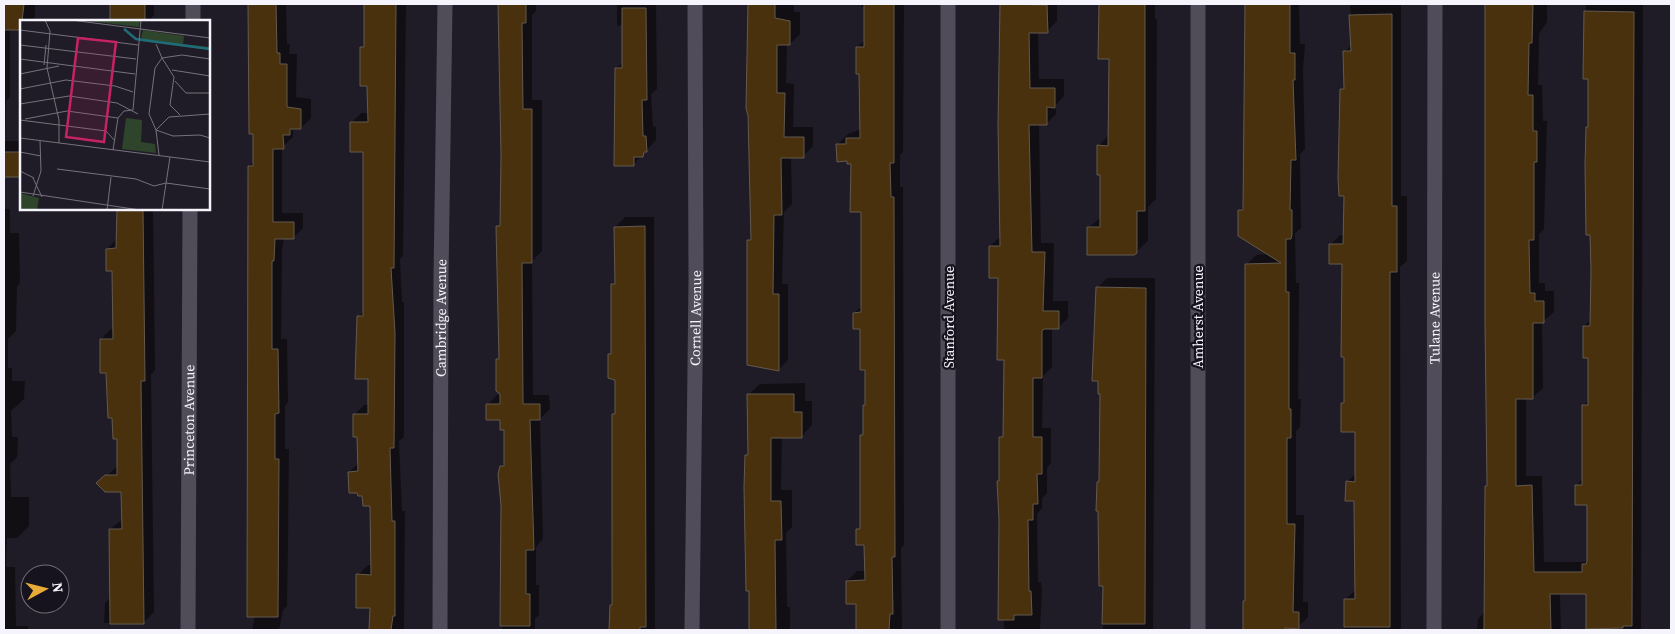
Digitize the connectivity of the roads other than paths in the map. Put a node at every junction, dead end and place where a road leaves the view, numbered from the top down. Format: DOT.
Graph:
graph roads {
  1 [pos="193,4"];
  2 [pos="446,4"];
  3 [pos="695,4"];
  4 [pos="948,4"];
  5 [pos="1198,4"];
  6 [pos="1435,4"];
  7 [pos="193,20"];
  8 [pos="190,210"];
  9 [pos="188,630"];
  10 [pos="440,630"];
  11 [pos="692,630"];
  12 [pos="948,630"];
  13 [pos="1198,630"];
  14 [pos="1434,630"];
  1 -- 7 [label="street"];
  2 -- 10 [label="street, Cambridge Avenue"];
  3 -- 11 [label="street, Cornell Avenue"];
  4 -- 12 [label="street, Stanford Avenue"];
  5 -- 13 [label="street, Amherst Avenue"];
  6 -- 14 [label="street, Tulane Avenue"];
  8 -- 9 [label="street, Princeton Avenue"];
}
